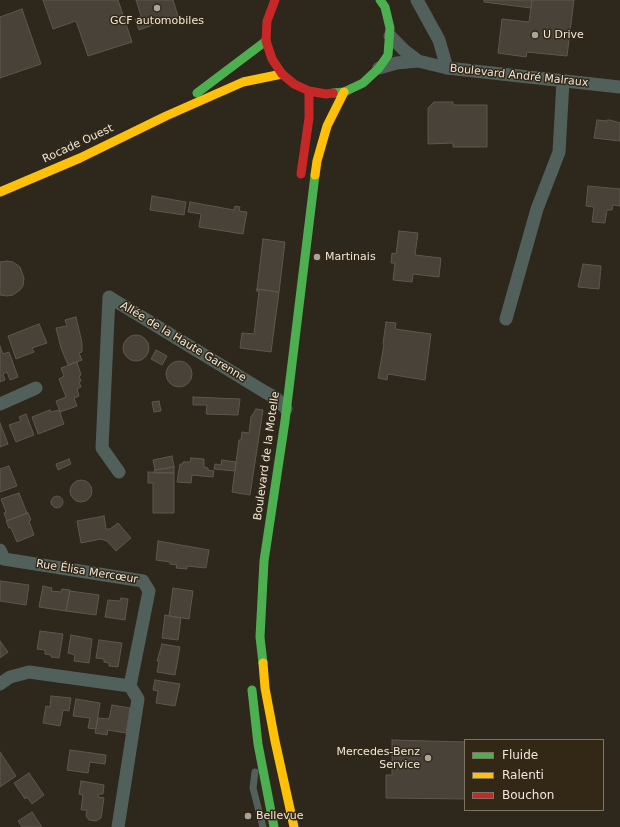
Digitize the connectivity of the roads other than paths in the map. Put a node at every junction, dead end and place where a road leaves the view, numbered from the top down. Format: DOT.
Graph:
graph roads {
  1 [pos="380,0"];
  2 [pos="417,0"];
  3 [pos="271,3"];
  4 [pos="390,36"];
  5 [pos="266,41"];
  6 [pos="418,60"];
  7 [pos="379,68"];
  8 [pos="447,68"];
  9 [pos="282,74"];
  10 [pos="563,81"];
  11 [pos="620,87"];
  12 [pos="309,91"];
  13 [pos="344,92"];
  14 [pos="166,116"];
  15 [pos="300,182"];
  16 [pos="0,192"];
  17 [pos="506,319"];
  18 [pos="36,388"];
  19 [pos="0,404"];
  20 [pos="280,410"];
  21 [pos="119,472"];
  22 [pos="0,550"];
  23 [pos="251,678"];
  24 [pos="0,684"];
  25 [pos="130,686"];
  26 [pos="258,744"];
  27 [pos="118,827"];
  28 [pos="263,827"];
  29 [pos="274,827"];
  30 [pos="294,827"];
  1 -- 4 [label="main road"];
  2 -- 8 [label="street"];
  3 -- 5 [label="main road"];
  4 -- 6 [label="street, Boulevard André Malraux"];
  4 -- 7 [label="main road"];
  5 -- 9 [label="main road"];
  5 -- 14 [label="main road, Rocade Ouest"];
  6 -- 7 [label="street, Boulevard André Malraux"];
  6 -- 8 [label="street, Boulevard André Malraux"];
  7 -- 13 [label="main road"];
  8 -- 10 [label="street, Boulevard André Malraux"];
  9 -- 12 [label="main road"];
  9 -- 14 [label="main road, Rocade Ouest"];
  10 -- 11 [label="street, Boulevard André Malraux"];
  10 -- 17 [label="street"];
  12 -- 13 [label="main road"];
  12 -- 15 [label="main road"];
  13 -- 20 [label="main road, Boulevard de la Motelle"];
  14 -- 16 [label="main road, Rocade Ouest"];
  18 -- 19 [label="street"];
  20 -- 21 [label="street, Allée de la Haute Garenne"];
  20 -- 30 [label="main road, Boulevard de la Motelle"];
  22 -- 25 [label="street, Rue Élisa Mercœur"];
  23 -- 26 [label="main road"];
  24 -- 25 [label="street"];
  25 -- 27 [label="street"];
  26 -- 28 [label="lane"];
  26 -- 29 [label="main road"];
}
